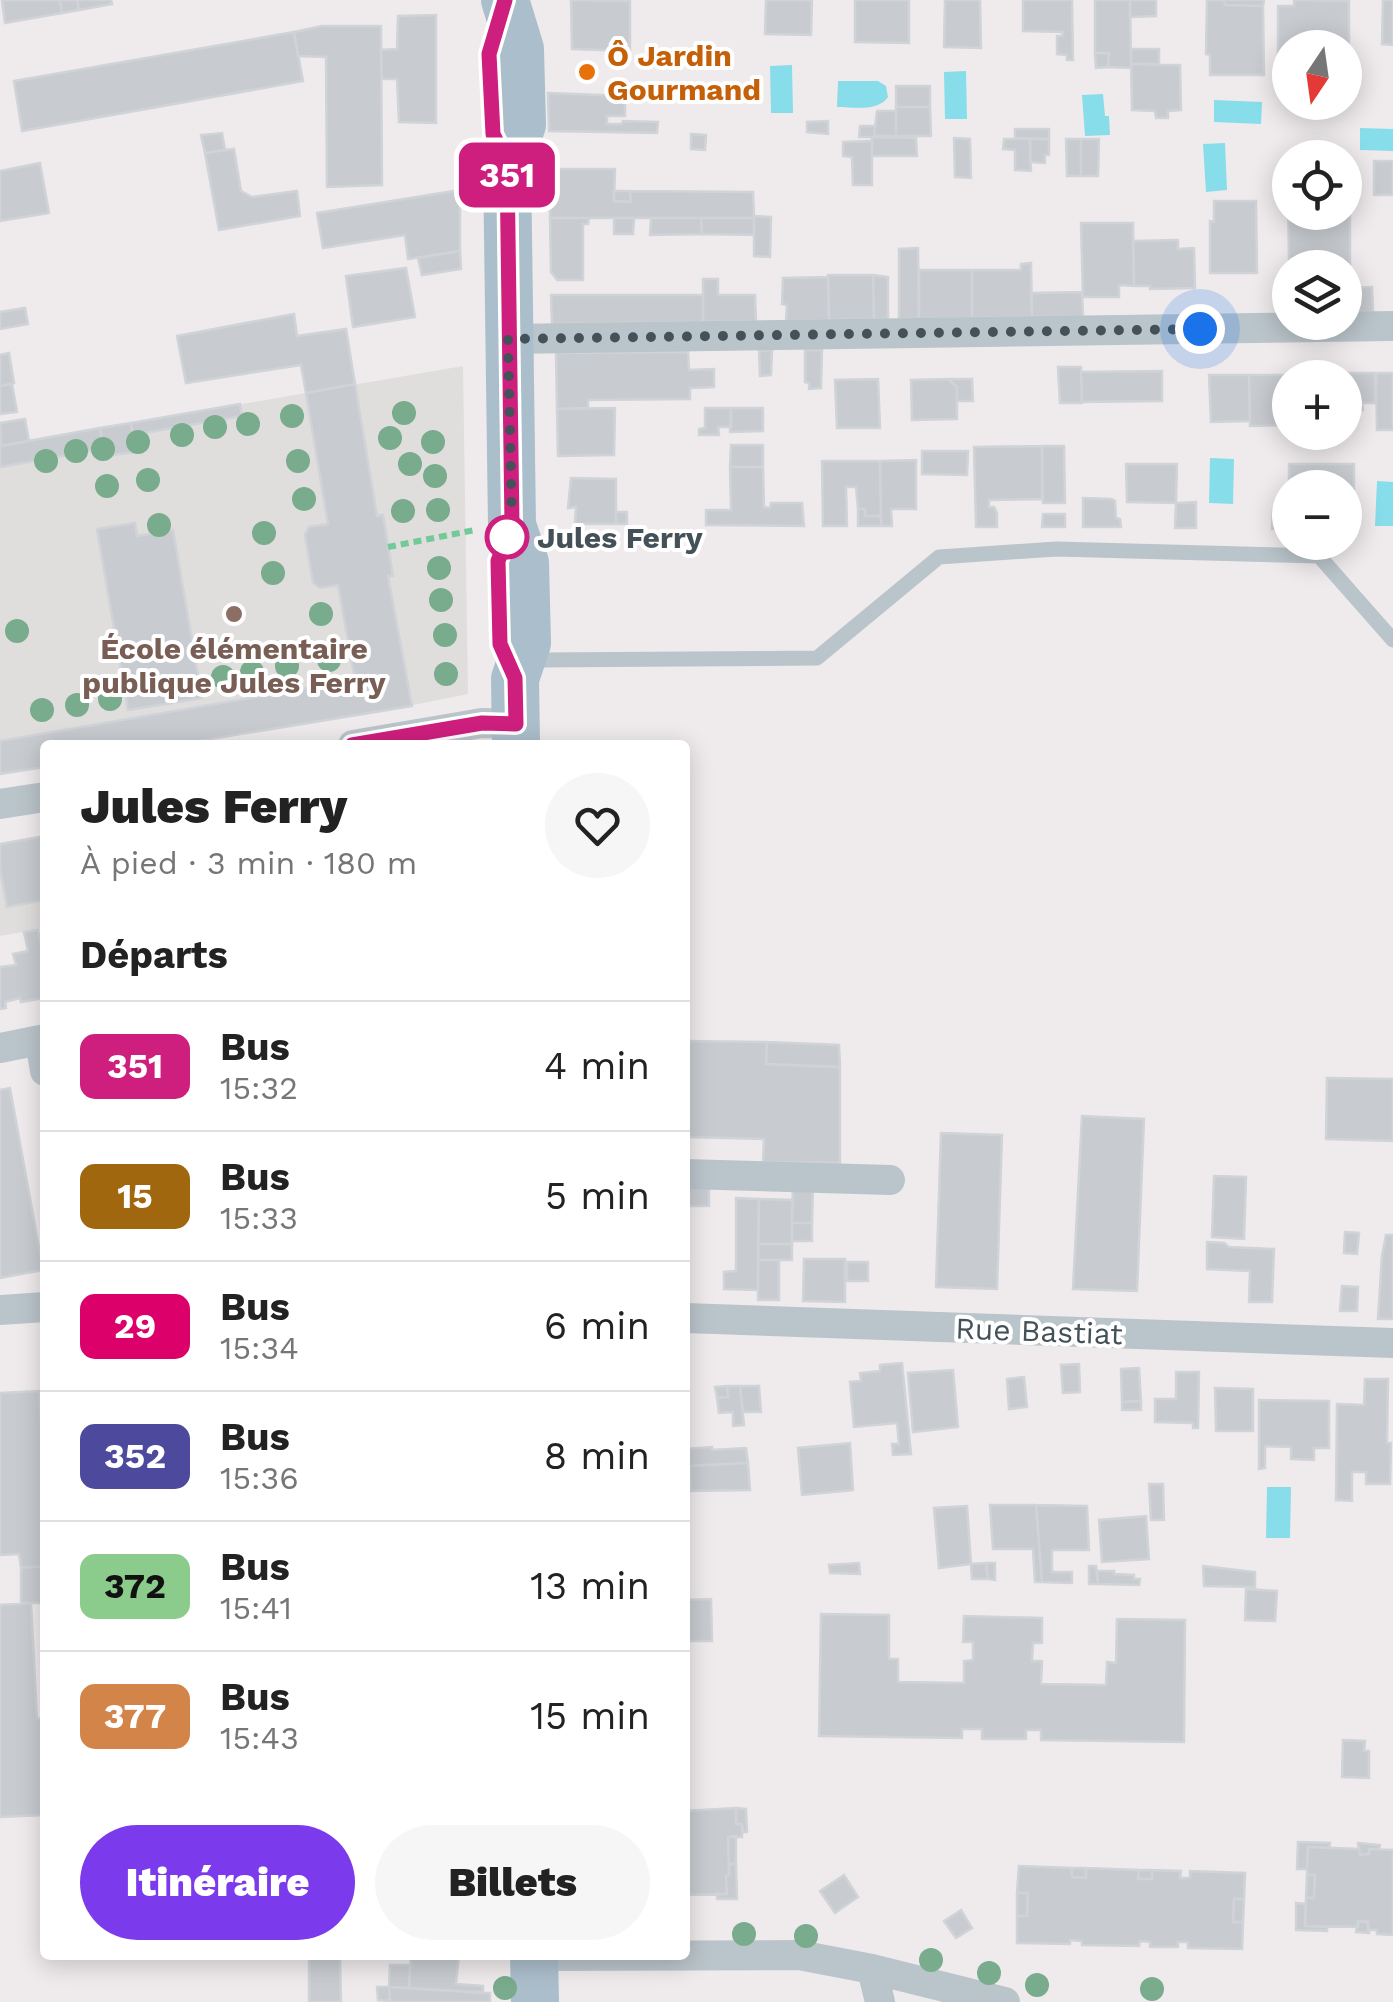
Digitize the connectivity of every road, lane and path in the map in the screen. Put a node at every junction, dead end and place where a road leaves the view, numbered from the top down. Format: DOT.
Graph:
graph roads {
  1 [pos="505,0"];
  2 [pos="1393,326"];
  3 [pos="508,339"];
  4 [pos="466,533"];
  5 [pos="388,547"];
  6 [pos="1393,640"];
  7 [pos="522,702"];
  8 [pos="382,740"];
  9 [pos="40,798"];
  10 [pos="0,804"];
  11 [pos="0,1048"];
  12 [pos="40,1050"];
  13 [pos="690,1174"];
  14 [pos="890,1180"];
  15 [pos="40,1307"];
  16 [pos="0,1310"];
  17 [pos="690,1318"];
  18 [pos="1393,1343"];
  19 [pos="690,1955"];
  20 [pos="534,1960"];
  21 [pos="872,1969"];
  22 [pos="535,2002"];
  23 [pos="880,2002"];
  24 [pos="1004,2002"];
  1 -- 3 [label="main road"];
  2 -- 3 [label="street"];
  3 -- 7 [label="main road"];
  4 -- 5 [label="path"];
  6 -- 7 [label="lane"];
  7 -- 8 [label="street"];
  9 -- 10 [label="street"];
  11 -- 12 [label="street"];
  13 -- 14 [label="street"];
  15 -- 16 [label="street"];
  17 -- 18 [label="street, Rue Bastiat"];
  19 -- 21 [label="street"];
  20 -- 22 [label="main road"];
  21 -- 23 [label="street"];
  21 -- 24 [label="street"];
}
